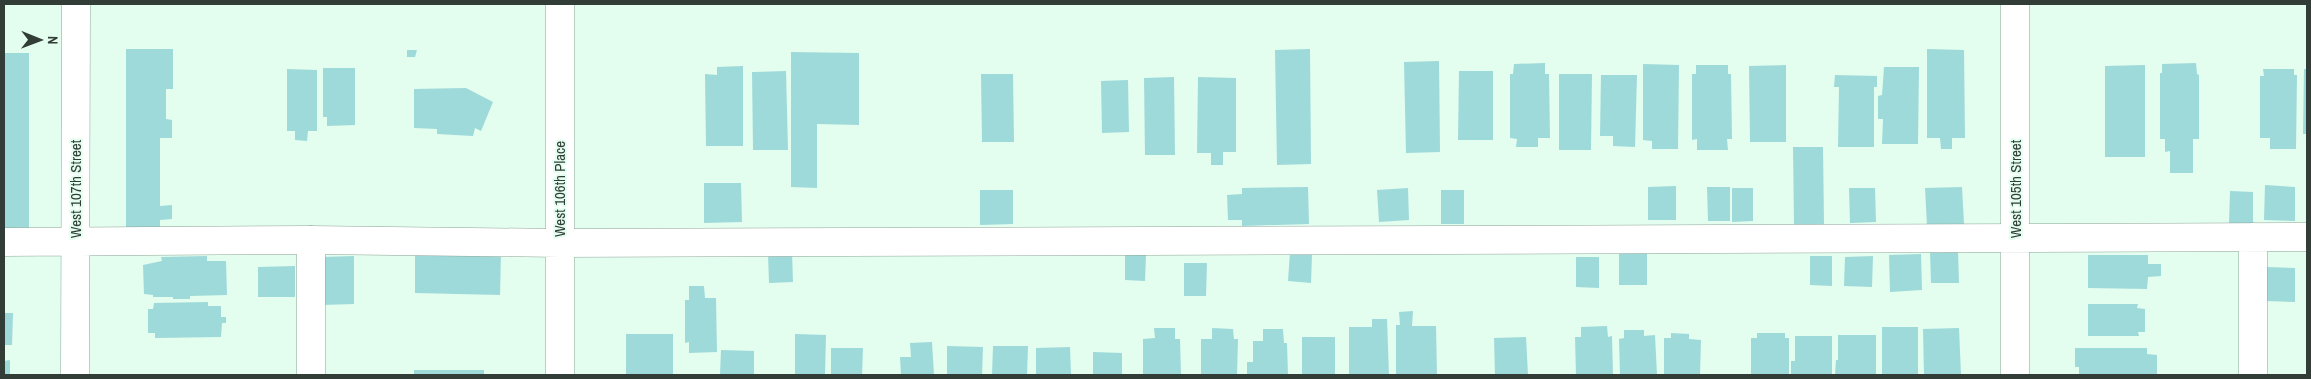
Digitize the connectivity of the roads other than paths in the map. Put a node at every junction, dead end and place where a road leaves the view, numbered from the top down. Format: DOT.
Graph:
graph roads {
  1 [pos="76,4"];
  2 [pos="560,4"];
  3 [pos="2016,4"];
  4 [pos="2253,237"];
  5 [pos="2307,237"];
  6 [pos="2016,239"];
  7 [pos="311,240"];
  8 [pos="4,242"];
  9 [pos="76,242"];
  10 [pos="560,243"];
  11 [pos="75,375"];
  12 [pos="312,375"];
  13 [pos="560,375"];
  14 [pos="2015,375"];
  15 [pos="2253,375"];
  1 -- 9 [label="street, West 107th Street"];
  2 -- 10 [label="street, West 106th Place"];
  3 -- 6 [label="street, West 105th Street"];
  4 -- 5 [label="street"];
  4 -- 6 [label="street"];
  4 -- 15 [label="street"];
  6 -- 10 [label="street"];
  6 -- 14 [label="street, West 105th Street"];
  7 -- 9 [label="street"];
  7 -- 10 [label="street"];
  7 -- 12 [label="street"];
  8 -- 9 [label="street"];
  9 -- 11 [label="street, West 107th Street"];
  10 -- 13 [label="street, West 106th Place"];
}
